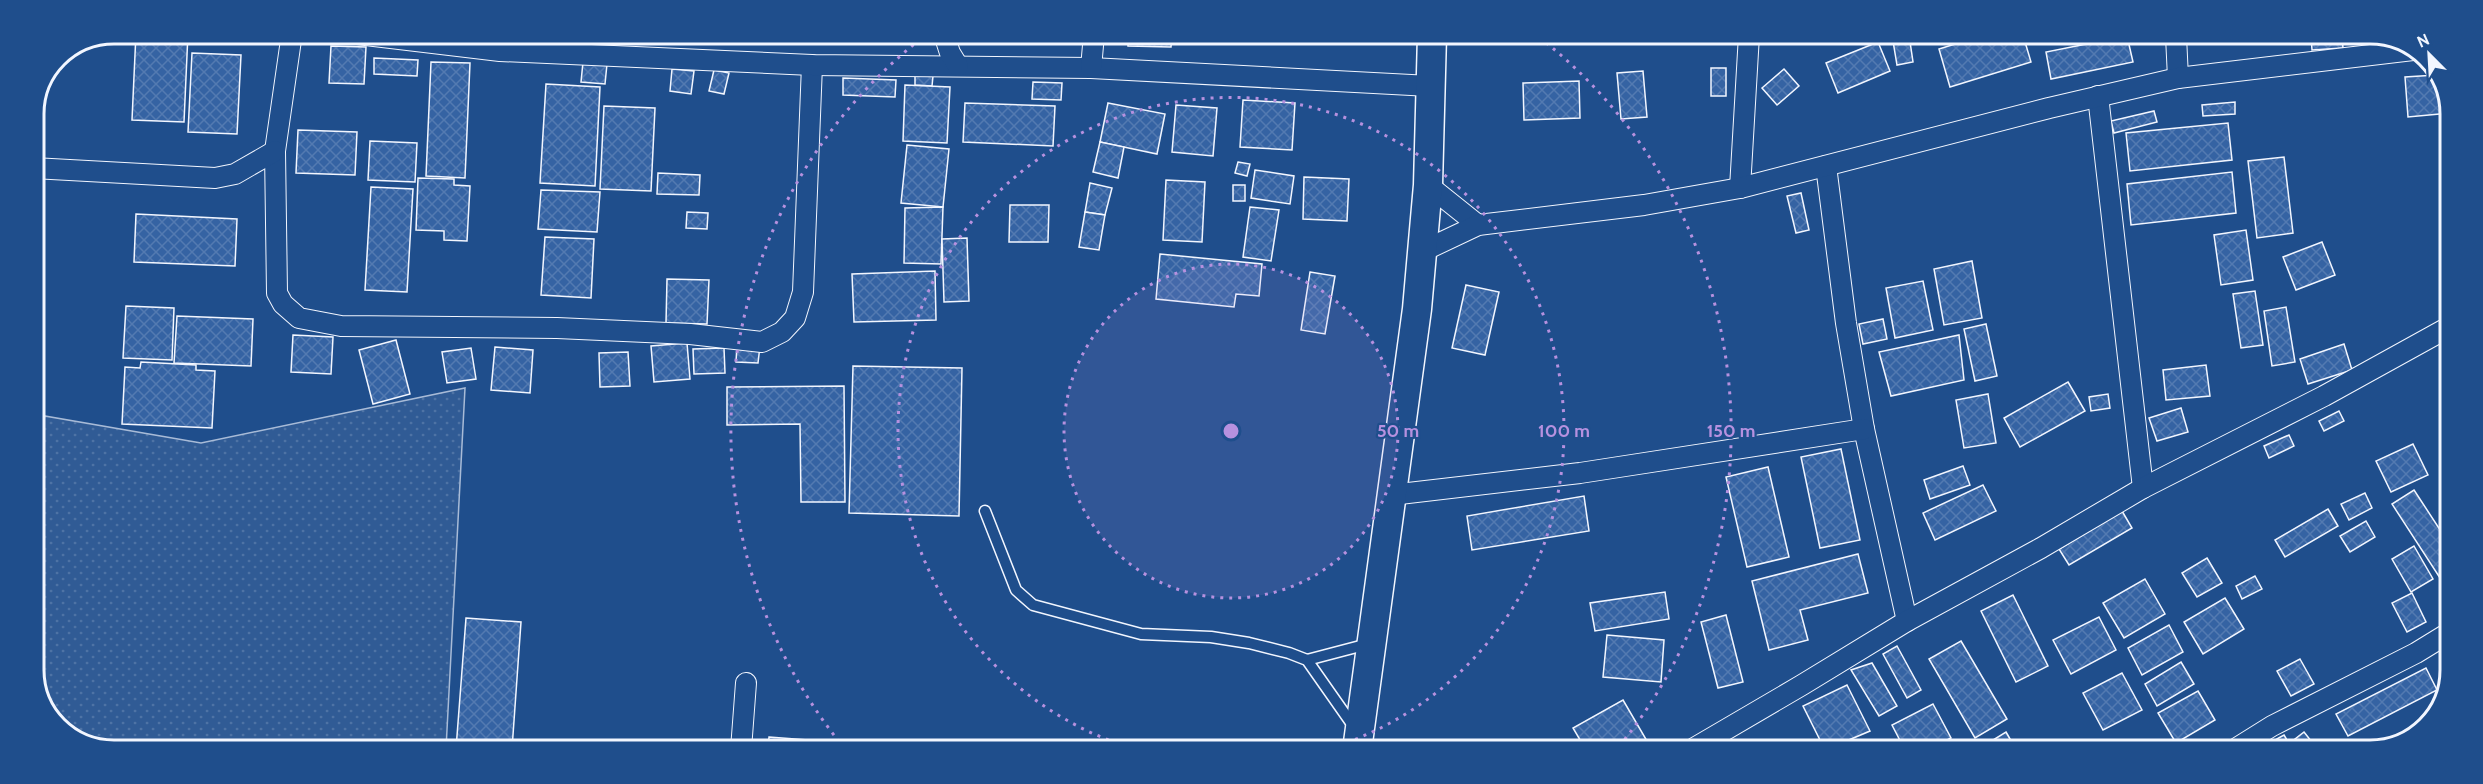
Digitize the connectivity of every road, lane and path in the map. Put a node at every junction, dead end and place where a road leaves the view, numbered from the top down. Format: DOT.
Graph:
graph roads {
  1 [pos="290,44"];
  2 [pos="441,44"];
  3 [pos="947,44"];
  4 [pos="1093,44"];
  5 [pos="1432,44"];
  6 [pos="1748,44"];
  7 [pos="2176,44"];
  8 [pos="2399,52"];
  9 [pos="812,65"];
  10 [pos="958,66"];
  11 [pos="1091,68"];
  12 [pos="2178,78"];
  13 [pos="1430,86"];
  14 [pos="2098,96"];
  15 [pos="275,151"];
  16 [pos="1826,166"];
  17 [pos="43,169"];
  18 [pos="1428,185"];
  19 [pos="1740,188"];
  20 [pos="1478,225"];
  21 [pos="1421,252"];
  22 [pos="2439,332"];
  23 [pos="1864,429"];
  24 [pos="2142,488"];
  25 [pos="1391,495"];
  26 [pos="985,511"];
  27 [pos="1907,621"];
  28 [pos="2440,638"];
  29 [pos="1371,644"];
  30 [pos="1307,660"];
  31 [pos="746,683"];
  32 [pos="742,740"];
  33 [pos="1357,740"];
  34 [pos="1358,740"];
  35 [pos="1708,740"];
  36 [pos="2250,740"];
  1 -- 15 [label="street"];
  2 -- 9 [label="street"];
  3 -- 10 [label="street"];
  4 -- 11 [label="street"];
  5 -- 13 [label="main road"];
  6 -- 19 [label="street"];
  7 -- 12 [label="street"];
  8 -- 12 [label="street"];
  9 -- 10 [label="street"];
  9 -- 15 [label="street"];
  10 -- 11 [label="street"];
  11 -- 13 [label="street"];
  12 -- 14 [label="street"];
  13 -- 18 [label="main road"];
  14 -- 16 [label="street"];
  14 -- 24 [label="street"];
  15 -- 17 [label="street"];
  16 -- 19 [label="street"];
  16 -- 23 [label="street"];
  18 -- 20 [label="street"];
  18 -- 21 [label="main road"];
  19 -- 20 [label="street"];
  20 -- 21 [label="street"];
  21 -- 25 [label="main road"];
  22 -- 24 [label="street"];
  23 -- 25 [label="street"];
  23 -- 27 [label="street"];
  24 -- 27 [label="street"];
  25 -- 29 [label="main road"];
  26 -- 30 [label="lane"];
  27 -- 35 [label="street"];
  28 -- 36 [label="street"];
  29 -- 30 [label="lane"];
  29 -- 34 [label="main road"];
  30 -- 33 [label="lane"];
  31 -- 32 [label="street"];
}
